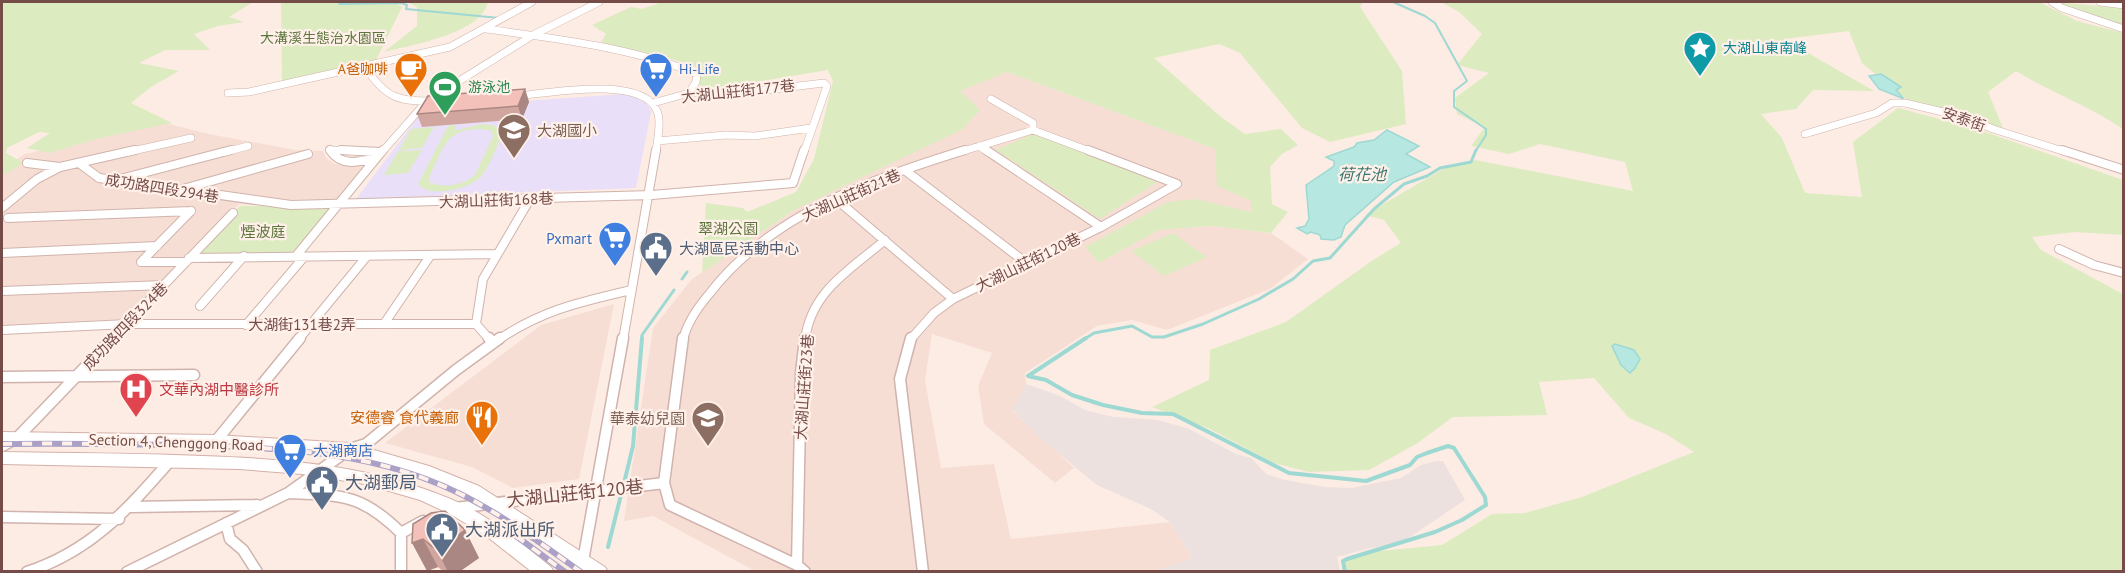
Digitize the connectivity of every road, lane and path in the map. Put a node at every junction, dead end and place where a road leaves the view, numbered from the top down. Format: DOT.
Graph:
graph roads {
  1 [pos="531,2"];
  2 [pos="600,2"];
  3 [pos="2052,2"];
  4 [pos="2100,2"];
  5 [pos="2124,5"];
  6 [pos="486,29"];
  7 [pos="2124,29"];
  8 [pos="533,35"];
  9 [pos="365,66"];
  10 [pos="228,93"];
  11 [pos="689,93"];
  12 [pos="512,96"];
  13 [pos="991,99"];
  14 [pos="427,101"];
  15 [pos="448,101"];
  16 [pos="653,103"];
  17 [pos="811,128"];
  18 [pos="1033,130"];
  19 [pos="1806,134"];
  20 [pos="191,138"];
  21 [pos="657,141"];
  22 [pos="248,146"];
  23 [pos="979,146"];
  24 [pos="330,150"];
  25 [pos="308,154"];
  26 [pos="378,155"];
  27 [pos="27,163"];
  28 [pos="79,163"];
  29 [pos="60,167"];
  30 [pos="2124,170"];
  31 [pos="906,171"];
  32 [pos="114,181"];
  33 [pos="793,183"];
  34 [pos="180,190"];
  35 [pos="652,195"];
  36 [pos="530,199"];
  37 [pos="836,199"];
  38 [pos="341,204"];
  39 [pos="2,208"];
  40 [pos="233,213"];
  41 [pos="8,218"];
  42 [pos="1101,227"];
  43 [pos="885,240"];
  44 [pos="157,246"];
  45 [pos="2059,249"];
  46 [pos="2,253"];
  47 [pos="496,254"];
  48 [pos="244,256"];
  49 [pos="300,256"];
  50 [pos="367,256"];
  51 [pos="430,256"];
  52 [pos="188,260"];
  53 [pos="1025,262"];
  54 [pos="2124,273"];
  55 [pos="164,285"];
  56 [pos="631,290"];
  57 [pos="2,291"];
  58 [pos="953,299"];
  59 [pos="200,306"];
  60 [pos="127,324"];
  61 [pos="384,324"];
  62 [pos="476,324"];
  63 [pos="246,325"];
  64 [pos="312,325"];
  65 [pos="2,330"];
  66 [pos="492,342"];
  67 [pos="194,375"];
  68 [pos="77,376"];
  69 [pos="2,377"];
  70 [pos="9,438"];
  71 [pos="216,441"];
  72 [pos="2,446"];
  73 [pos="350,449"];
  74 [pos="2,458"];
  75 [pos="170,461"];
  76 [pos="324,470"];
  77 [pos="664,483"];
  78 [pos="599,490"];
  79 [pos="288,493"];
  80 [pos="492,502"];
  81 [pos="262,505"];
  82 [pos="130,507"];
  83 [pos="455,508"];
  84 [pos="2,517"];
  85 [pos="119,519"];
  86 [pos="226,523"];
  87 [pos="401,532"];
  88 [pos="583,561"];
  89 [pos="801,568"];
  90 [pos="27,572"];
  91 [pos="127,572"];
  92 [pos="257,572"];
  93 [pos="401,572"];
  94 [pos="545,572"];
  95 [pos="599,572"];
  96 [pos="923,572"];
  1 -- 6 [label="street"];
  2 -- 8 [label="street"];
  3 -- 7 [label="street"];
  4 -- 5 [label="street"];
  6 -- 8 [label="street"];
  6 -- 9 [label="street"];
  8 -- 11 [label="street"];
  8 -- 14 [label="street"];
  9 -- 10 [label="street"];
  9 -- 14 [label="street"];
  11 -- 16 [label="street, 大湖山莊街177巷"];
  11 -- 17 [label="street, 大湖山莊街177巷"];
  12 -- 16 [label="street"];
  13 -- 18 [label="street, 大湖山莊街120巷"];
  14 -- 15 [label="street"];
  14 -- 26 [label="street"];
  16 -- 21 [label="street"];
  17 -- 21 [label="street"];
  17 -- 33 [label="street, 大湖山莊街177巷"];
  18 -- 23 [label="street, 大湖山莊街21巷"];
  18 -- 42 [label="street, 大湖山莊街120巷"];
  19 -- 30 [label="street, 安泰街"];
  20 -- 28 [label="street"];
  21 -- 35 [label="street"];
  22 -- 32 [label="street"];
  23 -- 31 [label="street, 大湖山莊街21巷"];
  23 -- 42 [label="street"];
  24 -- 26 [label="street"];
  25 -- 34 [label="street"];
  26 -- 38 [label="street"];
  27 -- 29 [label="street"];
  28 -- 29 [label="street"];
  28 -- 32 [label="street, 成功路四段294巷"];
  29 -- 39 [label="street"];
  31 -- 37 [label="street, 大湖山莊街21巷"];
  31 -- 53 [label="street"];
  32 -- 34 [label="street, 成功路四段294巷"];
  33 -- 35 [label="street, 大湖山莊街168巷"];
  34 -- 38 [label="street, 成功路四段294巷"];
  35 -- 36 [label="street, 大湖山莊街168巷"];
  35 -- 56 [label="street"];
  36 -- 38 [label="street, 大湖山莊街168巷"];
  36 -- 47 [label="street"];
  37 -- 43 [label="street"];
  37 -- 77 [label="street, 大湖山莊街21巷"];
  38 -- 49 [label="street"];
  40 -- 52 [label="street, 成功路四段324巷"];
  41 -- 44 [label="street"];
  42 -- 53 [label="street, 大湖山莊街120巷"];
  43 -- 58 [label="street"];
  43 -- 89 [label="street, 大湖山莊街23巷"];
  44 -- 46 [label="street"];
  44 -- 52 [label="street"];
  45 -- 54 [label="street"];
  47 -- 51 [label="street"];
  47 -- 62 [label="street"];
  48 -- 49 [label="street"];
  48 -- 52 [label="street"];
  48 -- 59 [label="street"];
  49 -- 50 [label="street"];
  49 -- 63 [label="street"];
  50 -- 51 [label="street"];
  50 -- 64 [label="street"];
  51 -- 61 [label="street"];
  52 -- 55 [label="street, 成功路四段324巷"];
  53 -- 58 [label="street, 大湖山莊街120巷"];
  55 -- 57 [label="street"];
  55 -- 60 [label="street, 成功路四段324巷"];
  56 -- 66 [label="street"];
  56 -- 78 [label="street"];
  58 -- 96 [label="street, 大湖山莊街120巷"];
  60 -- 63 [label="street, 大湖街131巷2弄"];
  60 -- 65 [label="street, 大湖街131巷2弄"];
  60 -- 68 [label="street, 成功路四段324巷"];
  61 -- 62 [label="street, 大湖街131巷2弄"];
  61 -- 64 [label="street, 大湖街131巷2弄"];
  62 -- 66 [label="street"];
  63 -- 64 [label="street, 大湖街131巷2弄"];
  64 -- 71 [label="street"];
  66 -- 73 [label="street"];
  67 -- 68 [label="street"];
  68 -- 69 [label="street"];
  68 -- 70 [label="street, 成功路四段324巷"];
  70 -- 71 [label="main road, Section 4, Chenggong Road"];
  70 -- 72 [label="street, 成功路四段324巷"];
  71 -- 73 [label="main road, Section 4, Chenggong Road"];
  73 -- 76 [label="street"];
  73 -- 80 [label="main road, Section 4, Chenggong Road"];
  74 -- 75 [label="main road, Section 4, Chenggong Road"];
  75 -- 76 [label="main road, Section 4, Chenggong Road"];
  75 -- 82 [label="street"];
  76 -- 79 [label="street"];
  76 -- 83 [label="main road, Section 4, Chenggong Road"];
  77 -- 78 [label="street, 大湖山莊街120巷"];
  77 -- 89 [label="street, 大湖山莊街120巷"];
  78 -- 80 [label="street, 大湖山莊街120巷"];
  78 -- 88 [label="street"];
  79 -- 81 [label="street"];
  79 -- 87 [label="street"];
  80 -- 83 [label="street, 大湖山莊街120巷"];
  80 -- 88 [label="main road, Section 4, Chenggong Road"];
  81 -- 82 [label="street"];
  81 -- 86 [label="street"];
  82 -- 85 [label="street"];
  83 -- 87 [label="street, 大湖山莊街120巷"];
  83 -- 94 [label="main road, Section 4, Chenggong Road"];
  84 -- 85 [label="street"];
  85 -- 90 [label="street"];
  86 -- 91 [label="street"];
  86 -- 92 [label="street"];
  87 -- 93 [label="street"];
  88 -- 95 [label="main road, Section 4, Chenggong Road"];
}
